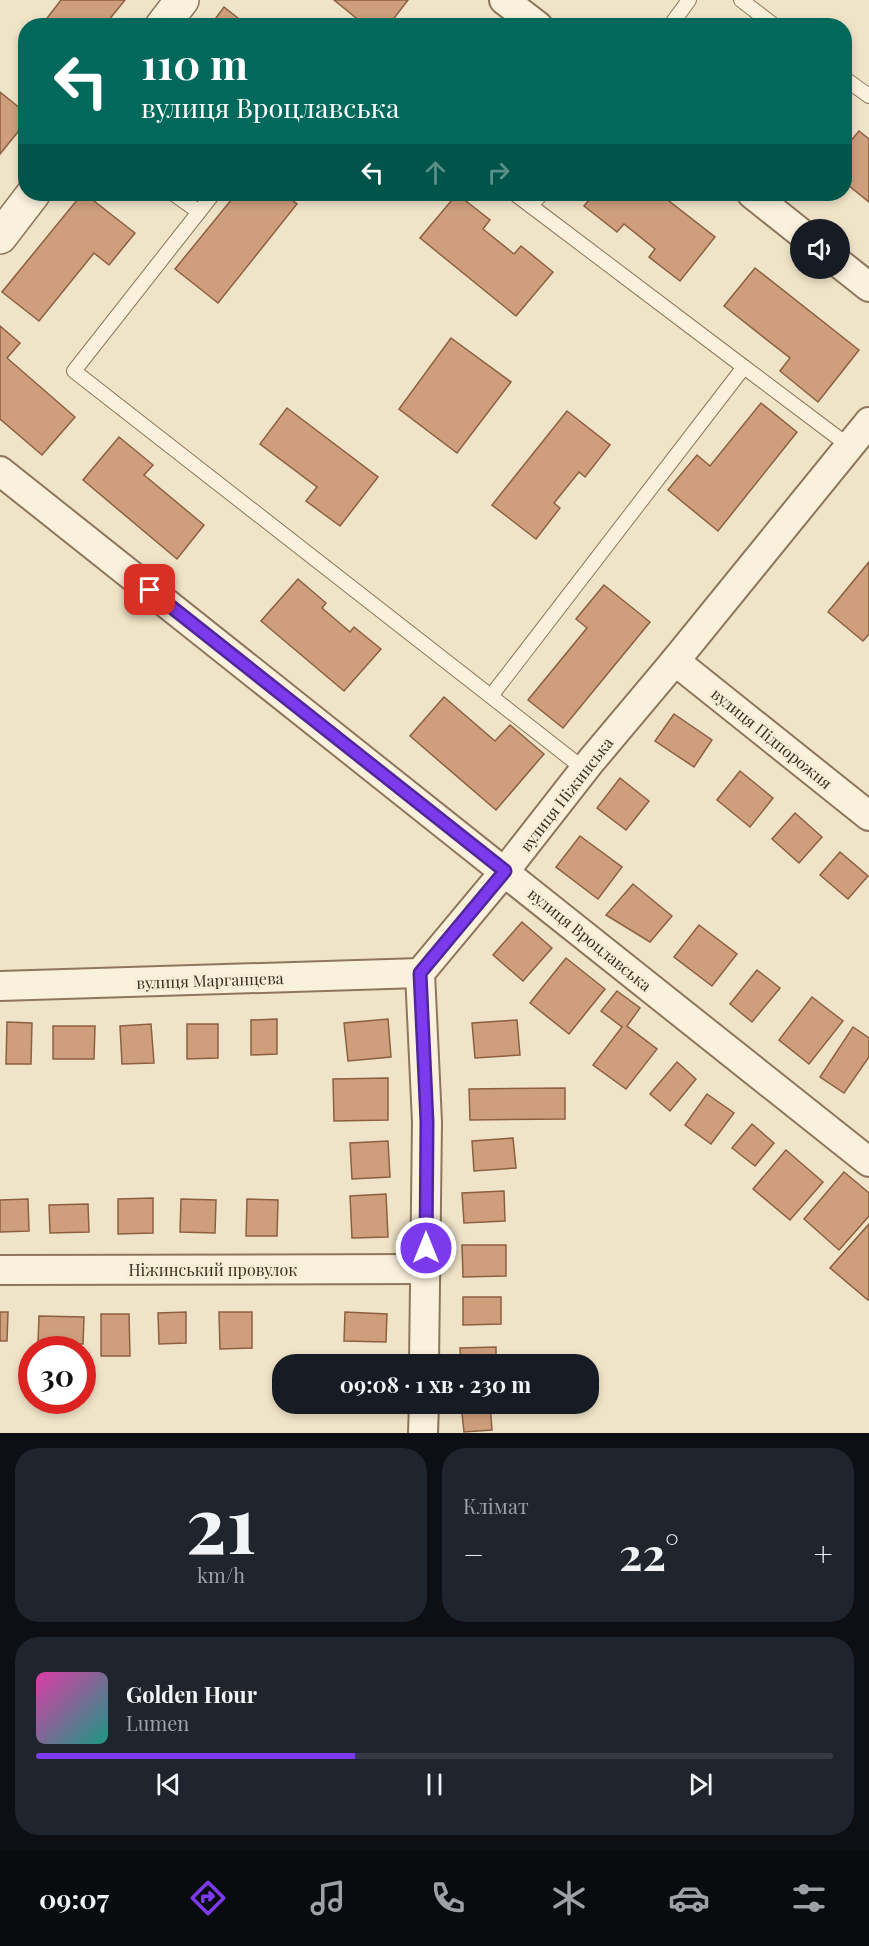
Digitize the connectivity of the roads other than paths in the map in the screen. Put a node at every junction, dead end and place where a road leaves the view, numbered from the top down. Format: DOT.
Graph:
graph roads {
  1 [pos="182,0"];
  2 [pos="504,0"];
  3 [pos="689,0"];
  4 [pos="741,0"];
  5 [pos="168,18"];
  6 [pos="528,18"];
  7 [pos="676,18"];
  8 [pos="765,18"];
  9 [pos="852,84"];
  10 [pos="869,96"];
  11 [pos="28,201"];
  12 [pos="184,201"];
  13 [pos="208,201"];
  14 [pos="524,201"];
  15 [pos="535,201"];
  16 [pos="761,201"];
  17 [pos="531,206"];
  18 [pos="199,212"];
  19 [pos="790,224"];
  20 [pos="0,237"];
  21 [pos="850,272"];
  22 [pos="869,287"];
  23 [pos="744,367"];
  24 [pos="869,422"];
  25 [pos="849,446"];
  26 [pos="0,471"];
  27 [pos="675,661"];
  28 [pos="491,696"];
  29 [pos="584,769"];
  30 [pos="869,816"];
  31 [pos="505,871"];
  32 [pos="420,973"];
  33 [pos="0,986"];
  34 [pos="869,1162"];
  35 [pos="425,1269"];
  36 [pos="0,1270"];
  37 [pos="424,1354"];
  38 [pos="424,1414"];
  39 [pos="423,1433"];
  1 -- 5 [label="street"];
  2 -- 6 [label="street"];
  3 -- 7 [label="lane"];
  4 -- 8 [label="lane"];
  9 -- 10 [label="lane"];
  11 -- 20 [label="street"];
  12 -- 18 [label="lane"];
  13 -- 18 [label="lane"];
  14 -- 17 [label="lane"];
  15 -- 17 [label="lane"];
  16 -- 19 [label="street"];
  17 -- 23 [label="lane"];
  18 -- 28 [label="lane"];
  21 -- 22 [label="street"];
  23 -- 25 [label="lane"];
  23 -- 28 [label="lane"];
  24 -- 25 [label="street, вулиця Ніжинська"];
  25 -- 27 [label="street, вулиця Ніжинська"];
  26 -- 31 [label="street, вулиця Вроцлавська"];
  27 -- 29 [label="street, вулиця Ніжинська"];
  27 -- 30 [label="street, вулиця Підпорожня"];
  28 -- 29 [label="lane"];
  29 -- 31 [label="street, вулиця Ніжинська"];
  31 -- 32 [label="street, вулиця Ніжинська"];
  31 -- 34 [label="street, вулиця Вроцлавська"];
  32 -- 33 [label="street, вулиця Марганцева"];
  32 -- 35 [label="street"];
  35 -- 36 [label="street, Ніжинський провулок"];
  35 -- 37 [label="street"];
  38 -- 39 [label="street"];
}
